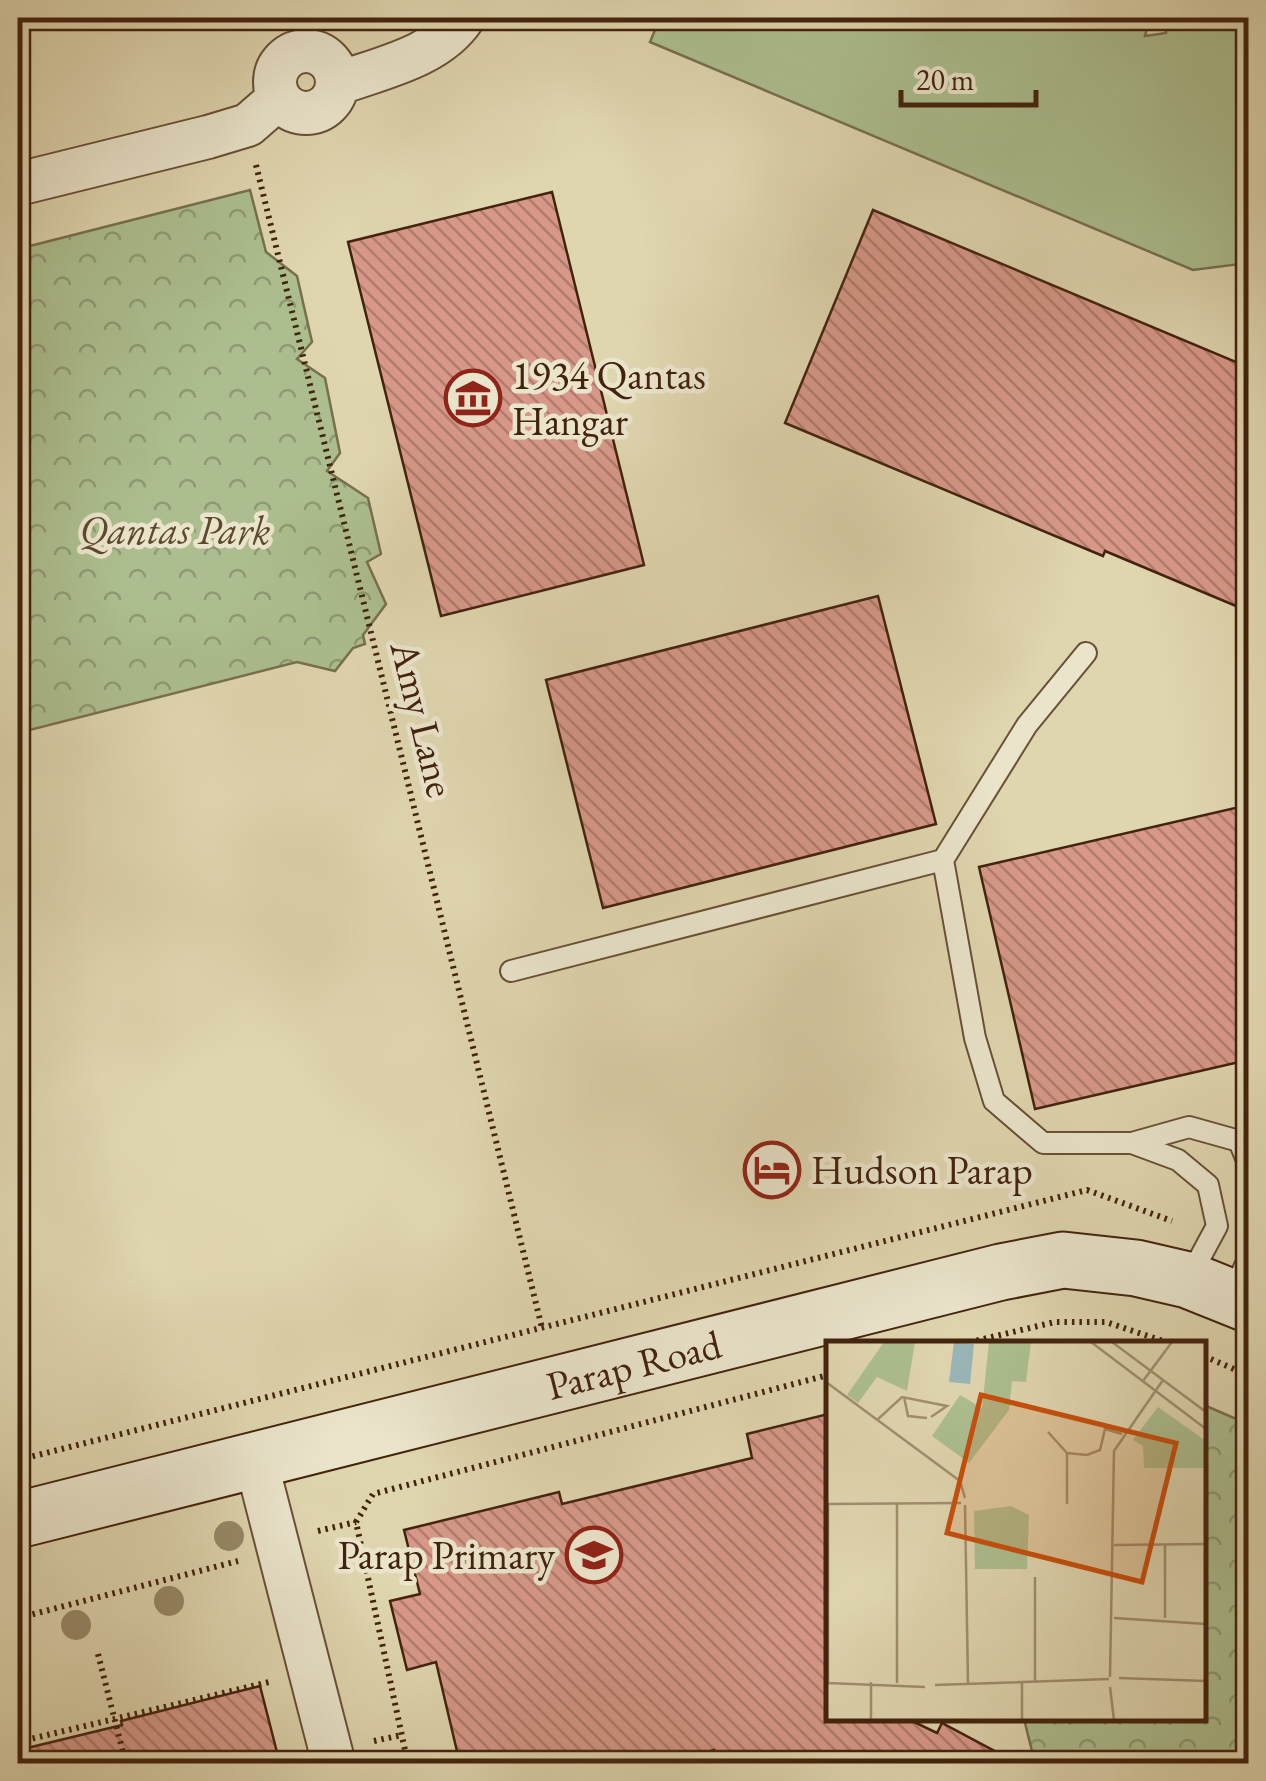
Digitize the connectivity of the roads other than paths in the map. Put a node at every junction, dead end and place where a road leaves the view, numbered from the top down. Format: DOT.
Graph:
graph roads {
  1 [pos="463,18"];
  2 [pos="285,36"];
  3 [pos="337,84"];
  4 [pos="263,111"];
  5 [pos="18,184"];
  6 [pos="1086,652"];
  7 [pos="943,860"];
  8 [pos="511,971"];
  9 [pos="1132,1143"];
  10 [pos="1248,1162"];
  11 [pos="1229,1285"];
  12 [pos="256,1461"];
  13 [pos="18,1520"];
  14 [pos="334,1764"];
  1 -- 3 [label="street"];
  2 -- 3 [label="street"];
  2 -- 4 [label="street"];
  3 -- 4 [label="street"];
  4 -- 5 [label="street"];
  6 -- 7 [label="lane"];
  7 -- 8 [label="lane"];
  7 -- 9 [label="lane"];
  9 -- 10 [label="lane"];
  9 -- 11 [label="lane"];
  11 -- 12 [label="street, Parap Road"];
  12 -- 13 [label="street, Parap Road"];
  12 -- 14 [label="street"];
}
